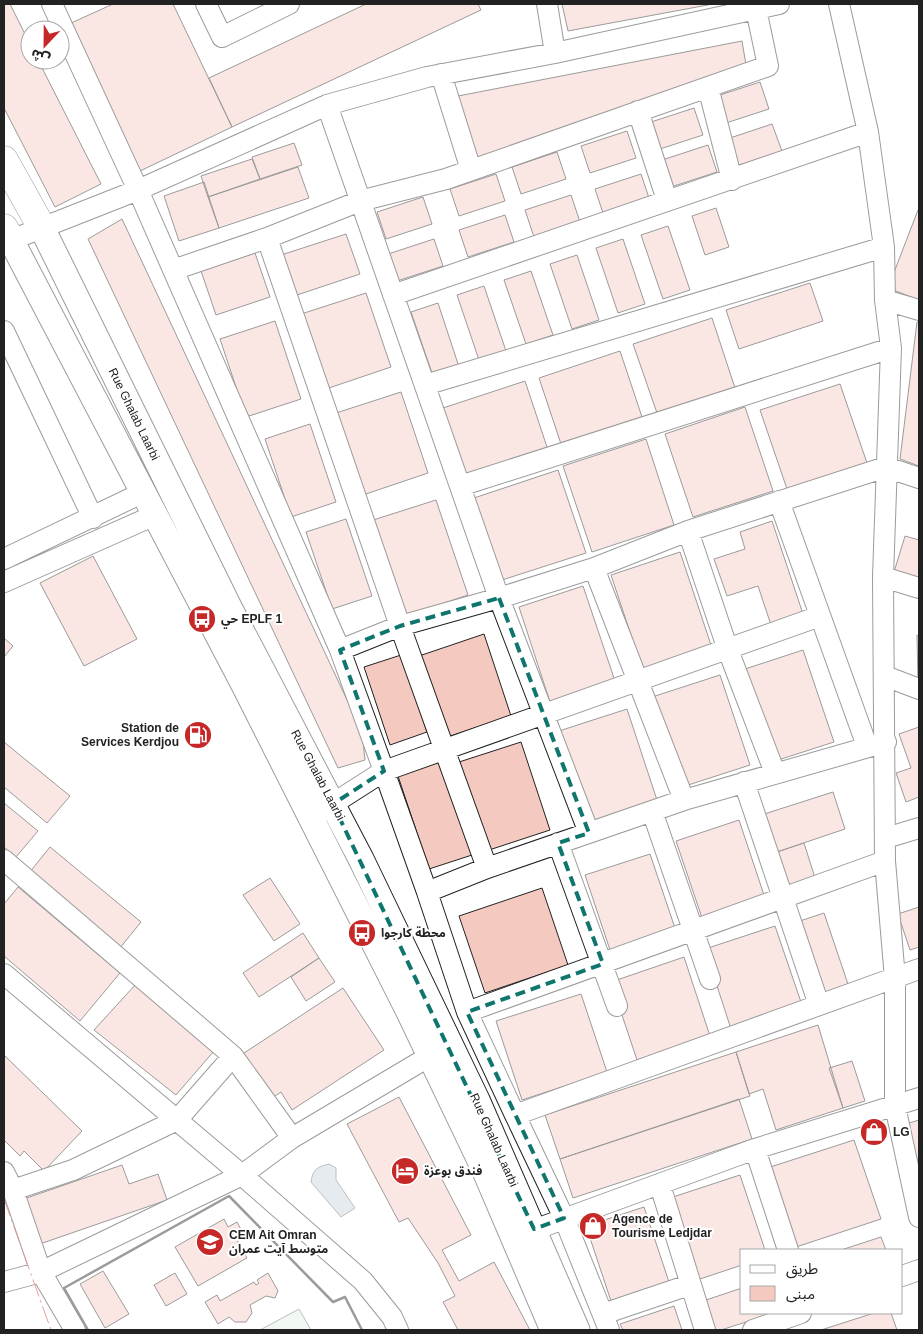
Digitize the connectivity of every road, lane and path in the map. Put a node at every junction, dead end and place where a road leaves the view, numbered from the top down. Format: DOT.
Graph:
graph roads {
  1 [pos="206,4"];
  2 [pos="289,4"];
  3 [pos="547,4"];
  4 [pos="779,4"];
  5 [pos="839,4"];
  6 [pos="57,6"];
  7 [pos="756,9"];
  8 [pos="555,53"];
  9 [pos="441,74"];
  10 [pos="708,87"];
  11 [pos="327,105"];
  12 [pos="638,111"];
  13 [pos="868,132"];
  14 [pos="4,160"];
  15 [pos="471,170"];
  16 [pos="732,180"];
  17 [pos="138,190"];
  18 [pos="667,200"];
  19 [pos="360,201"];
  20 [pos="42,228"];
  21 [pos="7,234"];
  22 [pos="267,238"];
  23 [pos="884,247"];
  24 [pos="173,270"];
  25 [pos="393,295"];
  26 [pos="885,300"];
  27 [pos="919,310"];
  28 [pos="4,330"];
  29 [pos="891,348"];
  30 [pos="425,385"];
  31 [pos="886,467"];
  32 [pos="919,478"];
  33 [pos="460,486"];
  34 [pos="144,492"];
  35 [pos="779,501"];
  36 [pos="155,515"];
  37 [pos="93,518"];
  38 [pos="688,531"];
  39 [pos="4,559"];
  40 [pos="594,568"];
  41 [pos="883,577"];
  42 [pos="4,582"];
  43 [pos="919,588"];
  44 [pos="499,598"];
  45 [pos="820,616"];
  46 [pos="400,626"];
  47 [pos="340,650"];
  48 [pos="728,650"];
  49 [pos="241,652"];
  50 [pos="885,676"];
  51 [pos="638,681"];
  52 [pos="919,689"];
  53 [pos="543,714"];
  54 [pos="876,744"];
  55 [pos="446,750"];
  56 [pos="384,772"];
  57 [pos="775,772"];
  58 [pos="744,782"];
  59 [pos="684,800"];
  60 [pos="333,804"];
  61 [pos="652,811"];
  62 [pos="310,818"];
  63 [pos="919,828"];
  64 [pos="588,833"];
  65 [pos="886,838"];
  66 [pos="558,843"];
  67 [pos="4,860"];
  68 [pos="885,861"];
  69 [pos="487,868"];
  70 [pos="427,892"];
  71 [pos="783,898"];
  72 [pos="692,930"];
  73 [pos="603,964"];
  74 [pos="919,969"];
  75 [pos="5,979"];
  76 [pos="710,979"];
  77 [pos="895,979"];
  78 [pos="818,1005"];
  79 [pos="617,1006"];
  80 [pos="467,1012"];
  81 [pos="233,1056"];
  82 [pos="430,1056"];
  83 [pos="919,1098"];
  84 [pos="466,1105"];
  85 [pos="894,1106"];
  86 [pos="515,1115"];
  87 [pos="177,1120"];
  88 [pos="292,1138"];
  89 [pos="755,1149"];
  90 [pos="4,1172"];
  91 [pos="242,1175"];
  92 [pos="660,1185"];
  93 [pos="13,1190"];
  94 [pos="919,1217"];
  95 [pos="564,1218"];
  96 [pos="524,1233"];
  97 [pos="788,1249"];
  98 [pos="919,1270"];
  99 [pos="41,1272"];
  100 [pos="903,1276"];
  101 [pos="4,1282"];
  102 [pos="690,1285"];
  103 [pos="799,1314"];
  104 [pos="606,1322"];
  105 [pos="75,1330"];
  106 [pos="398,1330"];
  107 [pos="553,1330"];
  108 [pos="577,1330"];
  109 [pos="705,1330"];
  110 [pos="753,1330"];
  1 -- 2 [label="street"];
  3 -- 8 [label="street"];
  4 -- 7 [label="street"];
  5 -- 13 [label="street"];
  6 -- 17 [label="street"];
  7 -- 8 [label="street"];
  7 -- 10 [label="street"];
  8 -- 9 [label="street"];
  9 -- 11 [label="street"];
  9 -- 15 [label="street"];
  10 -- 12 [label="street"];
  10 -- 16 [label="street"];
  11 -- 17 [label="street"];
  11 -- 19 [label="street"];
  12 -- 15 [label="street"];
  12 -- 18 [label="street"];
  13 -- 16 [label="street"];
  13 -- 23 [label="street"];
  14 -- 20 [label="highway"];
  15 -- 19 [label="street"];
  16 -- 18 [label="street"];
  17 -- 20 [label="street"];
  17 -- 24 [label="street"];
  18 -- 25 [label="street"];
  19 -- 22 [label="street"];
  19 -- 25 [label="street"];
  20 -- 21 [label="street"];
  20 -- 49 [label="main road, Rue Ghalab Laarbi"];
  21 -- 34 [label="main road, Rue Ghalab Laarbi"];
  22 -- 24 [label="street"];
  22 -- 46 [label="street"];
  23 -- 26 [label="street"];
  23 -- 30 [label="street"];
  24 -- 47 [label="street"];
  25 -- 30 [label="street"];
  26 -- 27 [label="street"];
  26 -- 29 [label="street"];
  28 -- 37 [label="street"];
  29 -- 31 [label="street"];
  29 -- 33 [label="street"];
  30 -- 33 [label="street"];
  31 -- 32 [label="street"];
  31 -- 35 [label="street"];
  31 -- 41 [label="street"];
  33 -- 44 [label="street"];
  34 -- 36 [label="main road, Rue Ghalab Laarbi"];
  34 -- 37 [label="street"];
  35 -- 38 [label="street"];
  35 -- 45 [label="street"];
  36 -- 42 [label="street"];
  36 -- 49 [label="main road, Rue Ghalab Laarbi"];
  37 -- 39 [label="street"];
  38 -- 40 [label="street"];
  38 -- 48 [label="street"];
  40 -- 44 [label="street"];
  40 -- 51 [label="street"];
  41 -- 43 [label="street"];
  41 -- 50 [label="street"];
  44 -- 46 [label="street"];
  44 -- 53 [label="street"];
  45 -- 48 [label="street"];
  45 -- 54 [label="street"];
  46 -- 47 [label="street"];
  46 -- 55 [label="street"];
  47 -- 56 [label="street"];
  48 -- 51 [label="street"];
  48 -- 57 [label="street"];
  49 -- 60 [label="main road, Rue Ghalab Laarbi"];
  49 -- 62 [label="main road, Rue Ghalab Laarbi"];
  50 -- 52 [label="street"];
  50 -- 54 [label="street"];
  51 -- 53 [label="street"];
  51 -- 59 [label="street"];
  53 -- 55 [label="street"];
  53 -- 64 [label="street"];
  54 -- 57 [label="street"];
  54 -- 65 [label="street"];
  55 -- 56 [label="street"];
  55 -- 69 [label="street"];
  56 -- 60 [label="street"];
  56 -- 70 [label="street"];
  57 -- 58 [label="street"];
  58 -- 59 [label="street"];
  58 -- 71 [label="street"];
  59 -- 61 [label="street"];
  60 -- 62 [label="street"];
  60 -- 84 [label="main road, Rue Ghalab Laarbi"];
  61 -- 64 [label="street"];
  61 -- 72 [label="street"];
  62 -- 82 [label="main road, Rue Ghalab Laarbi"];
  63 -- 65 [label="street"];
  64 -- 66 [label="street"];
  65 -- 68 [label="street"];
  66 -- 69 [label="street"];
  66 -- 73 [label="street"];
  67 -- 81 [label="street"];
  68 -- 71 [label="street"];
  68 -- 77 [label="street"];
  69 -- 70 [label="street"];
  70 -- 80 [label="street"];
  71 -- 72 [label="street"];
  71 -- 78 [label="street"];
  72 -- 73 [label="street"];
  72 -- 76 [label="street"];
  73 -- 79 [label="street"];
  73 -- 80 [label="street"];
  74 -- 77 [label="street"];
  75 -- 87 [label="street"];
  77 -- 78 [label="street"];
  77 -- 85 [label="street"];
  78 -- 86 [label="street"];
  80 -- 86 [label="street"];
  81 -- 87 [label="street"];
  81 -- 88 [label="street"];
  82 -- 84 [label="main road, Rue Ghalab Laarbi"];
  82 -- 88 [label="street"];
  83 -- 85 [label="street"];
  84 -- 96 [label="main road, Rue Ghalab Laarbi"];
  85 -- 89 [label="street"];
  85 -- 94 [label="street"];
  86 -- 95 [label="street"];
  87 -- 91 [label="street"];
  87 -- 93 [label="street"];
  88 -- 91 [label="street"];
  89 -- 92 [label="street"];
  89 -- 97 [label="street"];
  90 -- 93 [label="street"];
  91 -- 99 [label="street"];
  91 -- 106 [label="street"];
  92 -- 95 [label="street"];
  92 -- 102 [label="street"];
  93 -- 99 [label="street"];
  95 -- 96 [label="street"];
  95 -- 104 [label="street"];
  96 -- 107 [label="main road, Rue Ghalab Laarbi"];
  96 -- 108 [label="main road, Rue Ghalab Laarbi"];
  98 -- 100 [label="street"];
  99 -- 101 [label="street"];
  99 -- 105 [label="street"];
  102 -- 104 [label="street"];
  102 -- 109 [label="street"];
  103 -- 110 [label="street"];
}
